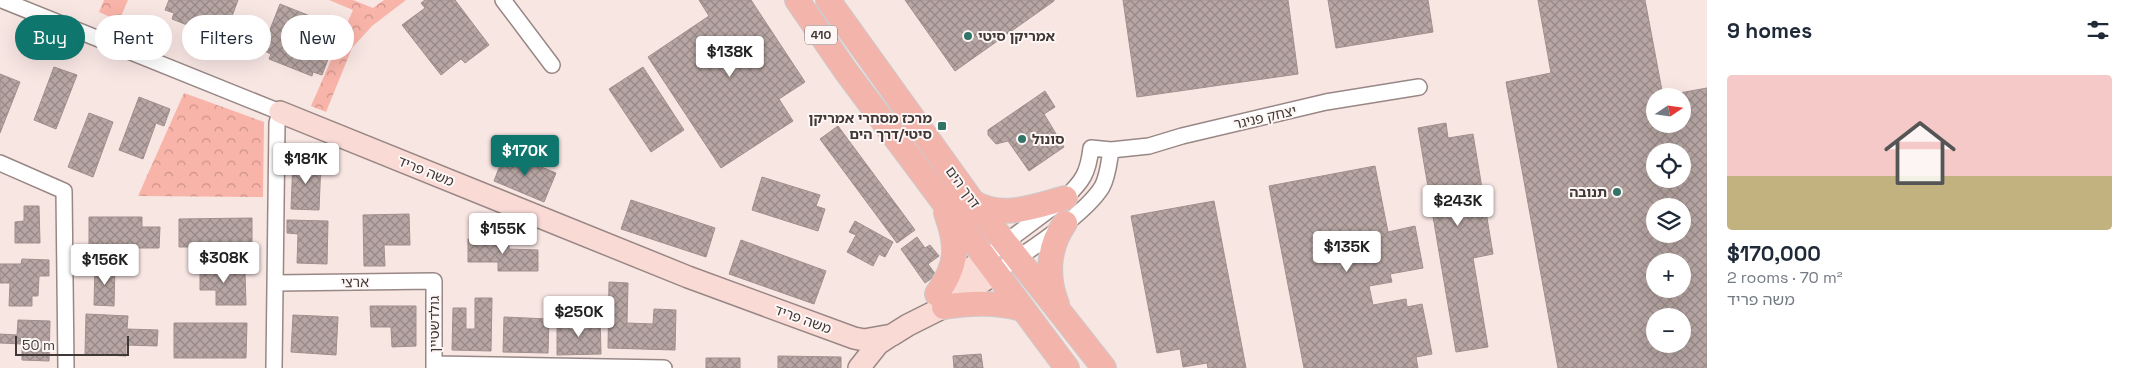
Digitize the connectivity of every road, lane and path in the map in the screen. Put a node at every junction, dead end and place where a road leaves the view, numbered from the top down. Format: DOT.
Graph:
graph roads {
  1 [pos="2,0"];
  2 [pos="503,0"];
  3 [pos="788,0"];
  4 [pos="797,0"];
  5 [pos="828,0"];
  6 [pos="552,66"];
  7 [pos="845,70"];
  8 [pos="1420,87"];
  9 [pos="280,112"];
  10 [pos="1111,150"];
  11 [pos="0,164"];
  12 [pos="1065,198"];
  13 [pos="942,200"];
  14 [pos="973,202"];
  15 [pos="1064,222"];
  16 [pos="1012,250"];
  17 [pos="991,265"];
  18 [pos="434,281"];
  19 [pos="276,283"];
  20 [pos="940,301"];
  21 [pos="1022,309"];
  22 [pos="1061,312"];
  23 [pos="900,330"];
  24 [pos="854,338"];
  25 [pos="434,366"];
  26 [pos="66,368"];
  27 [pos="274,368"];
  28 [pos="664,368"];
  29 [pos="858,368"];
  30 [pos="1067,368"];
  31 [pos="1104,368"];
  1 -- 9 [label="street, משה פריד"];
  2 -- 6 [label="street"];
  3 -- 7 [label="main road"];
  4 -- 7 [label="main road, דרך הים / 410"];
  5 -- 14 [label="main road, דרך הים / 410"];
  7 -- 13 [label="main road, דרך הים / 410"];
  8 -- 10 [label="street, יצחק פניגר"];
  9 -- 19 [label="street"];
  9 -- 24 [label="street, משה פריד"];
  10 -- 12 [label="street, יצחק פניגר"];
  10 -- 15 [label="street, יצחק פניגר"];
  11 -- 26 [label="street"];
  12 -- 14 [label="main road"];
  12 -- 16 [label="street, יצחק פניגר"];
  13 -- 17 [label="main road, דרך הים / 410"];
  13 -- 20 [label="main road"];
  14 -- 16 [label="main road, דרך הים / 410"];
  15 -- 16 [label="street, יצחק פניגר"];
  15 -- 22 [label="main road"];
  16 -- 17 [label="street, יצחק פניגר"];
  16 -- 22 [label="main road, דרך הים / 410"];
  17 -- 20 [label="street, משה פריד"];
  17 -- 21 [label="main road, דרך הים / 410"];
  18 -- 19 [label="street, ארצי"];
  18 -- 25 [label="street, גולדשטיין"];
  19 -- 27 [label="street"];
  20 -- 21 [label="main road"];
  20 -- 23 [label="street, משה פריד"];
  21 -- 30 [label="main road, דרך הים / 410"];
  22 -- 31 [label="main road, דרך הים / 410"];
  23 -- 24 [label="street, משה פריד"];
  23 -- 29 [label="street"];
  24 -- 29 [label="street"];
  25 -- 28 [label="street"];
}
